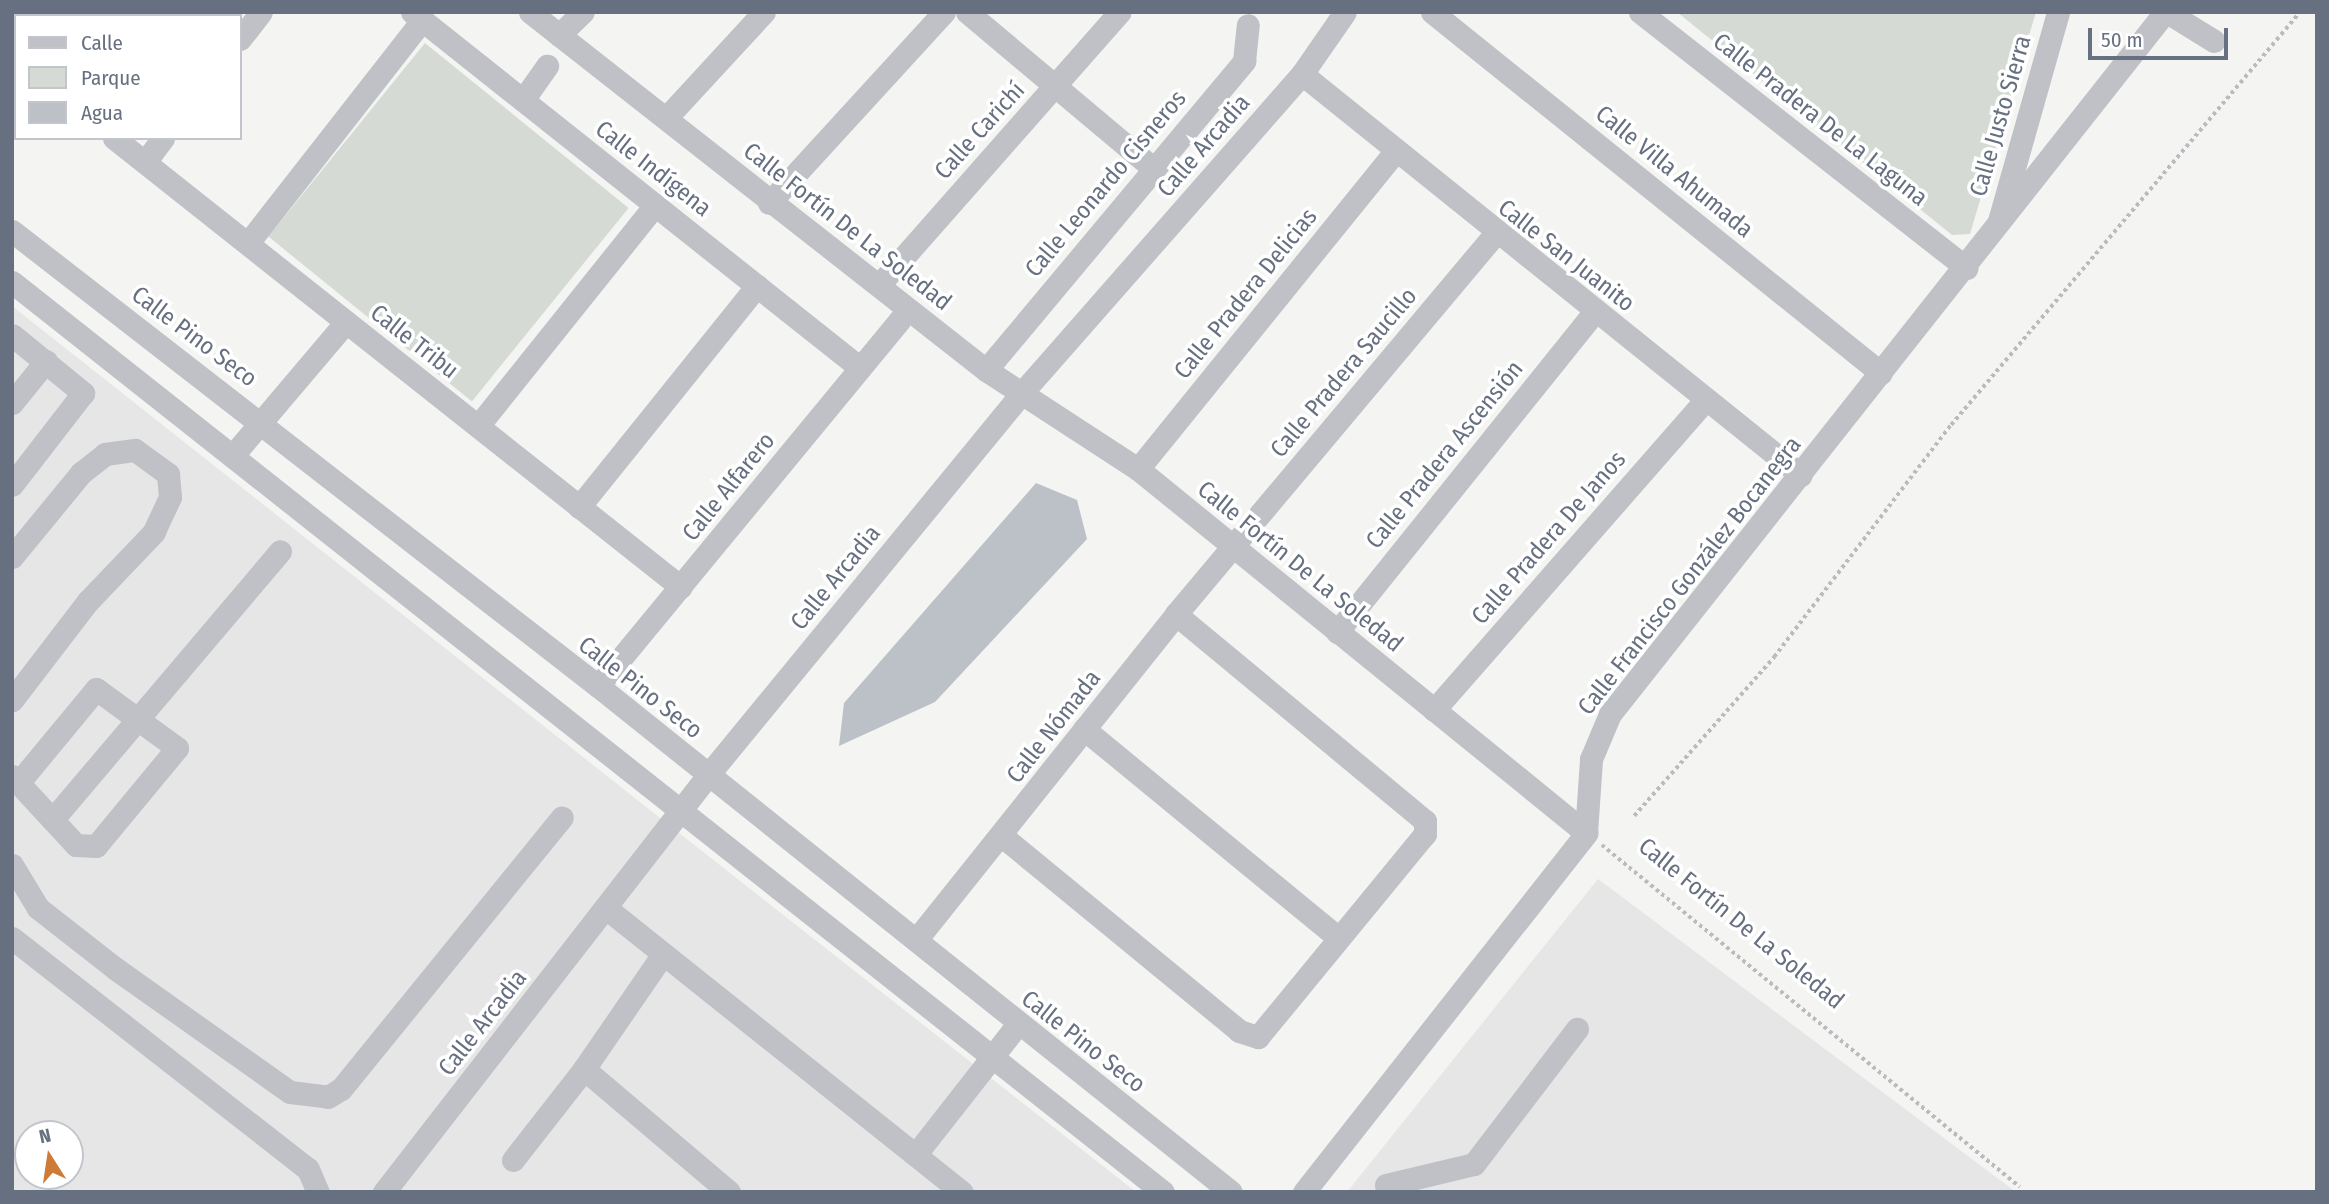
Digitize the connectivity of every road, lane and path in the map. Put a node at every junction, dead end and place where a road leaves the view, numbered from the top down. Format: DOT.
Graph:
graph roads {
  1 [pos="261,12"];
  2 [pos="530,12"];
  3 [pos="583,12"];
  4 [pos="764,12"];
  5 [pos="944,12"];
  6 [pos="967,12"];
  7 [pos="1120,12"];
  8 [pos="1345,12"];
  9 [pos="1432,12"];
  10 [pos="1640,12"];
  11 [pos="2058,12"];
  12 [pos="2166,12"];
  13 [pos="2300,12"];
  14 [pos="417,16"];
  15 [pos="1248,25"];
  16 [pos="559,35"];
  17 [pos="242,36"];
  18 [pos="2214,41"];
  19 [pos="547,66"];
  20 [pos="1302,74"];
  21 [pos="1055,86"];
  22 [pos="523,100"];
  23 [pos="667,117"];
  24 [pos="117,140"];
  25 [pos="162,140"];
  26 [pos="1395,152"];
  27 [pos="145,162"];
  28 [pos="1153,168"];
  29 [pos="769,202"];
  30 [pos="655,205"];
  31 [pos="12,231"];
  32 [pos="1496,234"];
  33 [pos="1995,234"];
  34 [pos="248,243"];
  35 [pos="1967,268"];
  36 [pos="12,282"];
  37 [pos="879,285"];
  38 [pos="757,286"];
  39 [pos="1594,312"];
  40 [pos="900,320"];
  41 [pos="346,322"];
  42 [pos="12,334"];
  43 [pos="46,361"];
  44 [pos="860,368"];
  45 [pos="986,370"];
  46 [pos="1881,373"];
  47 [pos="1020,395"];
  48 [pos="1704,400"];
  49 [pos="12,402"];
  50 [pos="262,422"];
  51 [pos="478,426"];
  52 [pos="234,454"];
  53 [pos="1138,469"];
  54 [pos="1801,475"];
  55 [pos="12,485"];
  56 [pos="579,507"];
  57 [pos="1233,545"];
  58 [pos="280,551"];
  59 [pos="12,557"];
  60 [pos="681,587"];
  61 [pos="1176,614"];
  62 [pos="1337,632"];
  63 [pos="598,686"];
  64 [pos="12,700"];
  65 [pos="1434,710"];
  66 [pos="140,718"];
  67 [pos="1084,729"];
  68 [pos="708,775"];
  69 [pos="15,779"];
  70 [pos="682,810"];
  71 [pos="1634,816"];
  72 [pos="562,817"];
  73 [pos="53,819"];
  74 [pos="1586,833"];
  75 [pos="1002,836"];
  76 [pos="12,865"];
  77 [pos="606,908"];
  78 [pos="1337,937"];
  79 [pos="12,938"];
  80 [pos="916,940"];
  81 [pos="663,954"];
  82 [pos="1017,1025"];
  83 [pos="1577,1029"];
  84 [pos="996,1059"];
  85 [pos="584,1069"];
  86 [pos="916,1154"];
  87 [pos="513,1160"];
  88 [pos="1386,1185"];
  89 [pos="2020,1187"];
  90 [pos="318,1192"];
  91 [pos="384,1192"];
  92 [pos="729,1192"];
  93 [pos="962,1192"];
  94 [pos="1163,1192"];
  95 [pos="1231,1192"];
  96 [pos="1304,1192"];
  1 -- 17 [label="street"];
  2 -- 16 [label="street, Calle Fortín De La Soledad"];
  3 -- 16 [label="street"];
  4 -- 23 [label="street"];
  5 -- 29 [label="street"];
  6 -- 21 [label="street"];
  7 -- 21 [label="street, Calle Carichí"];
  8 -- 20 [label="street, Calle Arcadia"];
  9 -- 46 [label="street, Calle Villa Ahumada"];
  10 -- 35 [label="street, Calle Pradera De La Laguna"];
  11 -- 33 [label="street, Calle Justo Sierra"];
  12 -- 18 [label="street"];
  12 -- 33 [label="street, Calle Francisco González Bocanegra"];
  13 -- 71 [label="path"];
  14 -- 22 [label="street, Calle Indígena"];
  14 -- 34 [label="street"];
  15 -- 28 [label="street, Calle Leonardo Cisneros"];
  16 -- 23 [label="street, Calle Fortín De La Soledad"];
  19 -- 22 [label="street"];
  20 -- 26 [label="street, Calle San Juanito"];
  20 -- 47 [label="street, Calle Arcadia"];
  21 -- 28 [label="street"];
  21 -- 37 [label="street, Calle Carichí"];
  22 -- 30 [label="street, Calle Indígena"];
  23 -- 29 [label="street, Calle Fortín De La Soledad"];
  24 -- 27 [label="street, Calle Tribu"];
  25 -- 27 [label="street"];
  26 -- 32 [label="street, Calle San Juanito"];
  26 -- 53 [label="street, Calle Pradera Delicias"];
  27 -- 34 [label="street, Calle Tribu"];
  28 -- 45 [label="street, Calle Leonardo Cisneros"];
  29 -- 37 [label="street, Calle Fortín De La Soledad"];
  30 -- 38 [label="street, Calle Indígena"];
  30 -- 51 [label="street"];
  31 -- 50 [label="street, Calle Pino Seco"];
  32 -- 39 [label="street, Calle San Juanito"];
  32 -- 57 [label="street, Calle Pradera Saucillo"];
  33 -- 35 [label="street, Calle Francisco González Bocanegra"];
  34 -- 41 [label="street, Calle Tribu"];
  35 -- 46 [label="street, Calle Francisco González Bocanegra"];
  36 -- 52 [label="street"];
  37 -- 45 [label="street, Calle Fortín De La Soledad"];
  38 -- 44 [label="street, Calle Indígena"];
  38 -- 56 [label="street"];
  39 -- 48 [label="street, Calle San Juanito"];
  39 -- 62 [label="street, Calle Pradera Ascensión"];
  40 -- 44 [label="street, Calle Alfarero"];
  41 -- 50 [label="street"];
  41 -- 51 [label="street, Calle Tribu"];
  42 -- 43 [label="street"];
  43 -- 49 [label="street"];
  43 -- 55 [label="street"];
  44 -- 60 [label="street, Calle Alfarero"];
  45 -- 47 [label="street, Calle Fortín De La Soledad"];
  46 -- 54 [label="street, Calle Francisco González Bocanegra"];
  47 -- 53 [label="street, Calle Fortín De La Soledad"];
  47 -- 68 [label="street, Calle Arcadia"];
  48 -- 54 [label="street, Calle San Juanito"];
  48 -- 65 [label="street, Calle Pradera De Janos"];
  50 -- 52 [label="street"];
  50 -- 63 [label="street, Calle Pino Seco"];
  51 -- 56 [label="street, Calle Tribu"];
  52 -- 70 [label="street"];
  53 -- 57 [label="street, Calle Fortín De La Soledad"];
  54 -- 74 [label="street, Calle Francisco González Bocanegra"];
  56 -- 60 [label="street, Calle Tribu"];
  57 -- 61 [label="street, Calle Nómada"];
  57 -- 62 [label="street, Calle Fortín De La Soledad"];
  58 -- 66 [label="street"];
  59 -- 64 [label="street"];
  60 -- 63 [label="street, Calle Alfarero"];
  61 -- 67 [label="street, Calle Nómada"];
  61 -- 78 [label="street"];
  62 -- 65 [label="street, Calle Fortín De La Soledad"];
  63 -- 68 [label="street, Calle Pino Seco"];
  65 -- 74 [label="street, Calle Fortín De La Soledad"];
  66 -- 69 [label="street"];
  66 -- 73 [label="street"];
  66 -- 73 [label="street"];
  67 -- 75 [label="street, Calle Nómada"];
  67 -- 78 [label="street"];
  68 -- 70 [label="street, Calle Arcadia"];
  68 -- 80 [label="street, Calle Pino Seco"];
  69 -- 73 [label="street"];
  70 -- 77 [label="street, Calle Arcadia"];
  70 -- 84 [label="street"];
  72 -- 76 [label="street"];
  74 -- 89 [label="path, Calle Fortín De La Soledad"];
  74 -- 96 [label="street"];
  75 -- 78 [label="street"];
  75 -- 80 [label="street, Calle Nómada"];
  77 -- 81 [label="street"];
  77 -- 91 [label="street, Calle Arcadia"];
  79 -- 90 [label="street"];
  80 -- 82 [label="street, Calle Pino Seco"];
  81 -- 85 [label="street"];
  81 -- 86 [label="street"];
  82 -- 84 [label="street"];
  82 -- 95 [label="street, Calle Pino Seco"];
  83 -- 88 [label="street"];
  84 -- 86 [label="street"];
  84 -- 94 [label="street"];
  85 -- 87 [label="street"];
  85 -- 92 [label="street"];
  86 -- 93 [label="street"];
}
